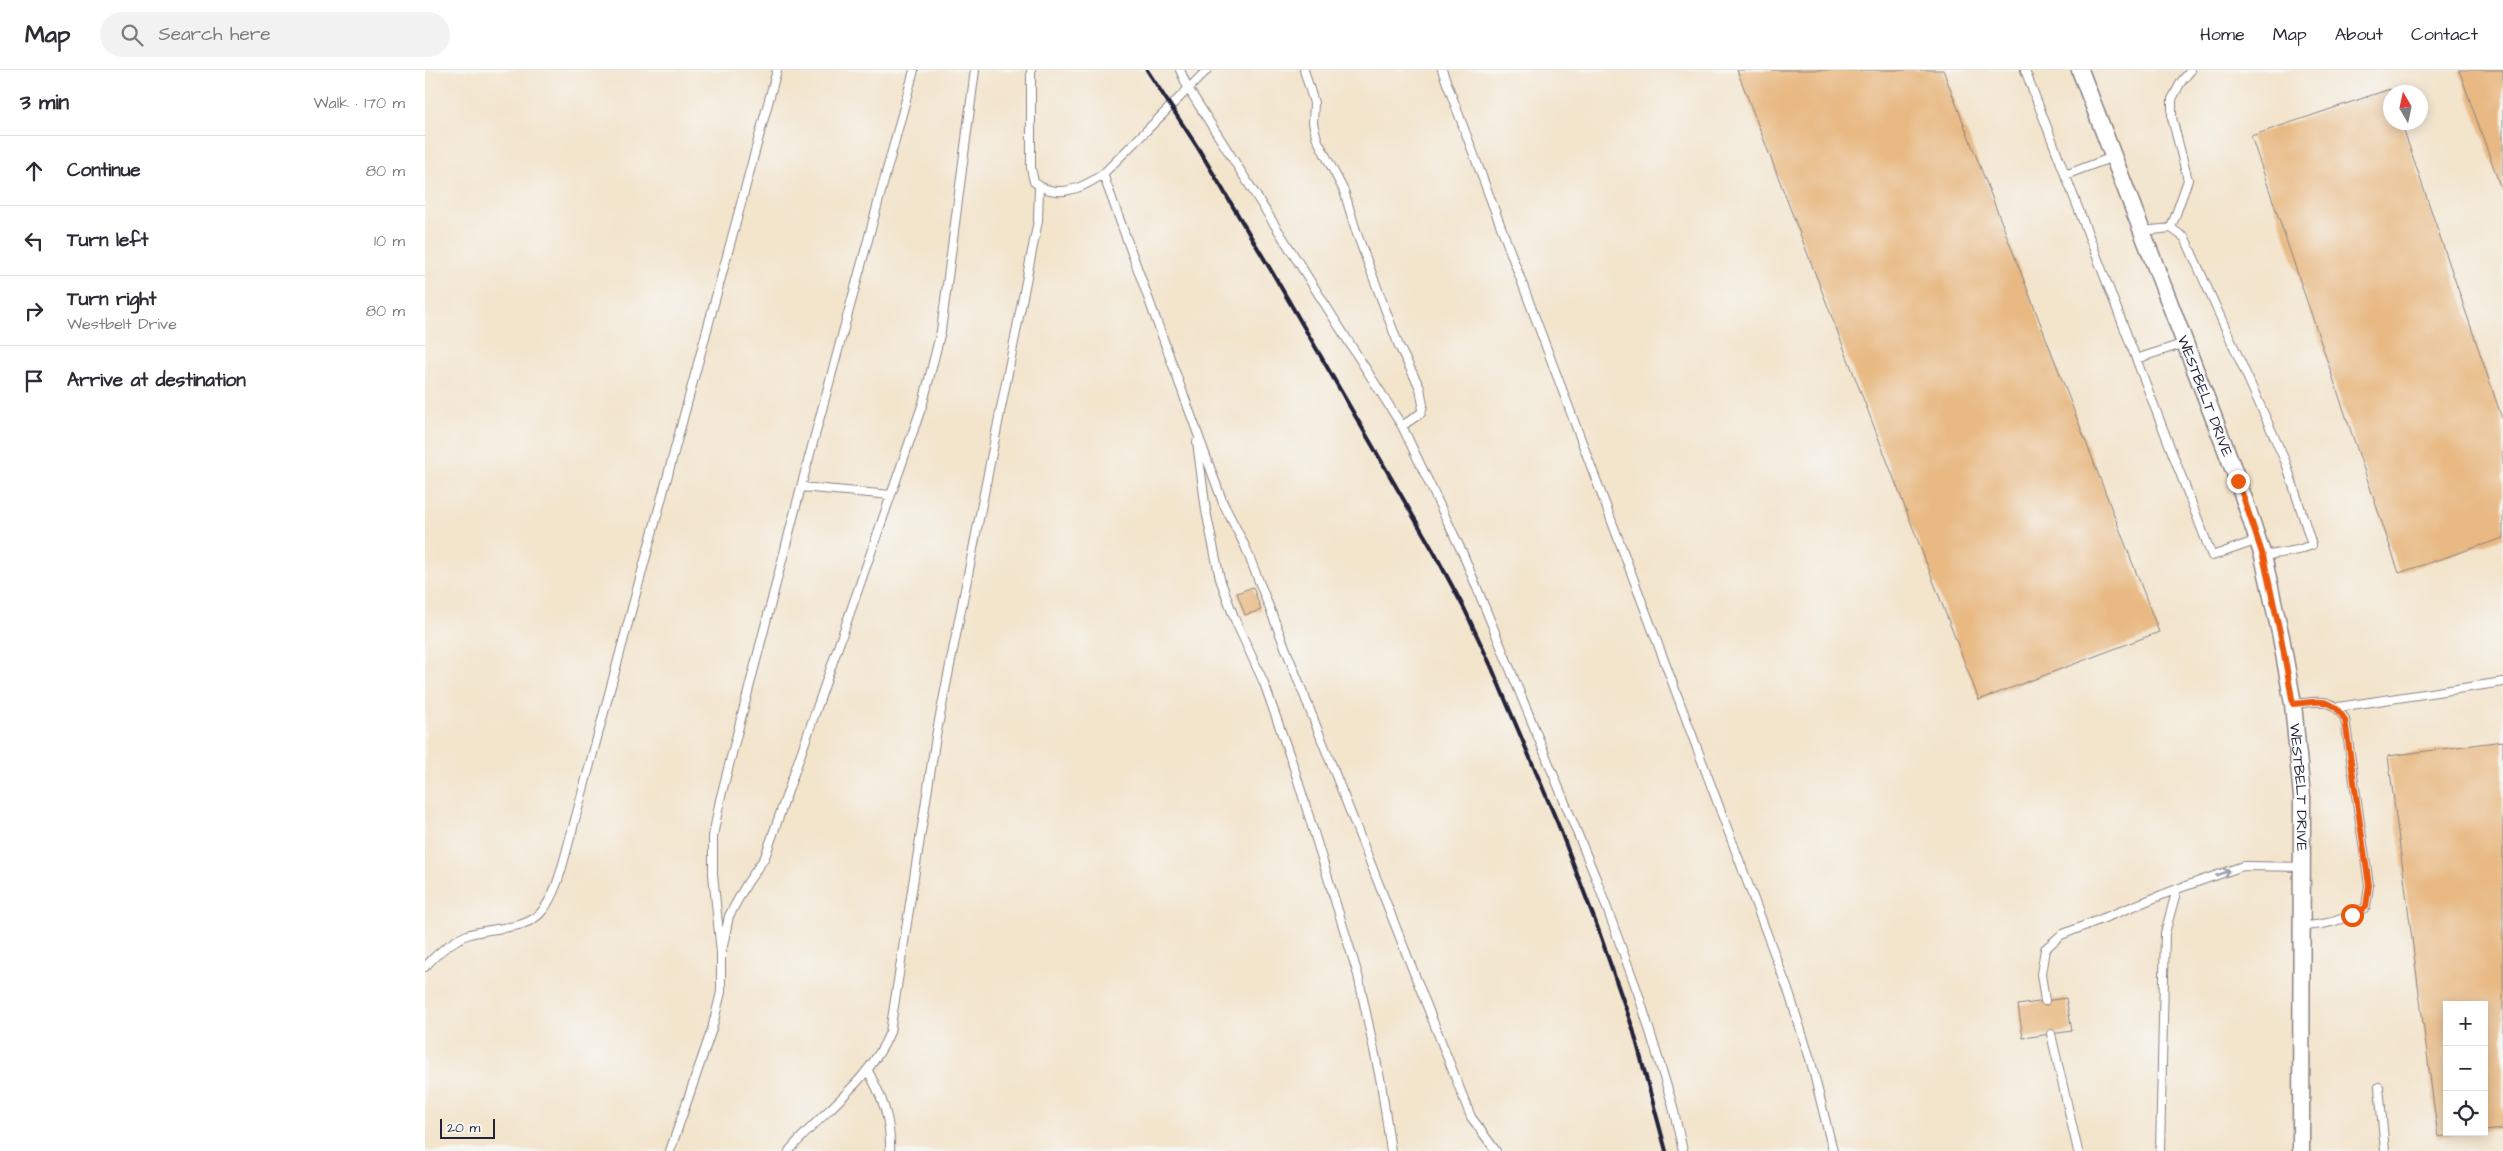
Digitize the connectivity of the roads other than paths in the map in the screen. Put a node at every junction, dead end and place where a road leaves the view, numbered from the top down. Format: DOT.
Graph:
graph roads {
  1 [pos="777,70"];
  2 [pos="915,70"];
  3 [pos="975,70"];
  4 [pos="1031,70"];
  5 [pos="1180,70"];
  6 [pos="1207,70"];
  7 [pos="1304,70"];
  8 [pos="1442,70"];
  9 [pos="2025,70"];
  10 [pos="2080,70"];
  11 [pos="2191,70"];
  12 [pos="1188,88"];
  13 [pos="2113,157"];
  14 [pos="1103,174"];
  15 [pos="2065,175"];
  16 [pos="1039,186"];
  17 [pos="2171,228"];
  18 [pos="2141,230"];
  19 [pos="2185,343"];
  20 [pos="2136,359"];
  21 [pos="1402,426"];
  22 [pos="1195,428"];
  23 [pos="801,487"];
  24 [pos="891,495"];
  25 [pos="2258,540"];
  26 [pos="2263,556"];
  27 [pos="2503,682"];
  28 [pos="2293,704"];
  29 [pos="2339,708"];
  30 [pos="2303,867"];
  31 [pos="2177,889"];
  32 [pos="2302,926"];
  33 [pos="721,953"];
  34 [pos="425,967"];
  35 [pos="2045,1001"];
  36 [pos="2051,1034"];
  37 [pos="868,1071"];
  38 [pos="2379,1087"];
  39 [pos="670,1151"];
  40 [pos="789,1151"];
  41 [pos="889,1151"];
  42 [pos="1391,1151"];
  43 [pos="1496,1151"];
  44 [pos="1683,1151"];
  45 [pos="1833,1151"];
  46 [pos="2078,1151"];
  47 [pos="2160,1151"];
  48 [pos="2301,1151"];
  49 [pos="2385,1151"];
  1 -- 34 [label="lane"];
  2 -- 23 [label="lane"];
  3 -- 24 [label="lane"];
  4 -- 16 [label="lane"];
  5 -- 12 [label="lane"];
  6 -- 12 [label="lane"];
  7 -- 21 [label="lane"];
  8 -- 45 [label="lane"];
  9 -- 15 [label="lane"];
  10 -- 13 [label="street, WESTBELT DRIVE"];
  11 -- 17 [label="lane"];
  12 -- 14 [label="lane"];
  12 -- 21 [label="lane"];
  13 -- 15 [label="lane"];
  13 -- 18 [label="street, WESTBELT DRIVE"];
  14 -- 16 [label="lane"];
  14 -- 22 [label="lane"];
  15 -- 20 [label="lane"];
  16 -- 37 [label="lane"];
  17 -- 18 [label="lane"];
  17 -- 26 [label="lane"];
  18 -- 19 [label="street, WESTBELT DRIVE"];
  19 -- 20 [label="lane"];
  19 -- 25 [label="street, WESTBELT DRIVE"];
  20 -- 25 [label="lane"];
  21 -- 44 [label="lane"];
  22 -- 42 [label="lane"];
  22 -- 43 [label="lane"];
  23 -- 24 [label="lane"];
  23 -- 33 [label="lane"];
  24 -- 33 [label="lane"];
  25 -- 26 [label="street, WESTBELT DRIVE"];
  26 -- 28 [label="street, WESTBELT DRIVE"];
  27 -- 29 [label="lane"];
  28 -- 29 [label="lane"];
  28 -- 30 [label="street, WESTBELT DRIVE"];
  29 -- 32 [label="lane"];
  31 -- 30 [label="lane, one-way"];
  30 -- 32 [label="street, WESTBELT DRIVE"];
  31 -- 35 [label="lane"];
  31 -- 47 [label="lane"];
  32 -- 48 [label="street, WESTBELT DRIVE"];
  33 -- 39 [label="lane"];
  36 -- 46 [label="lane"];
  37 -- 40 [label="lane"];
  37 -- 41 [label="lane"];
  38 -- 49 [label="lane"];
}
